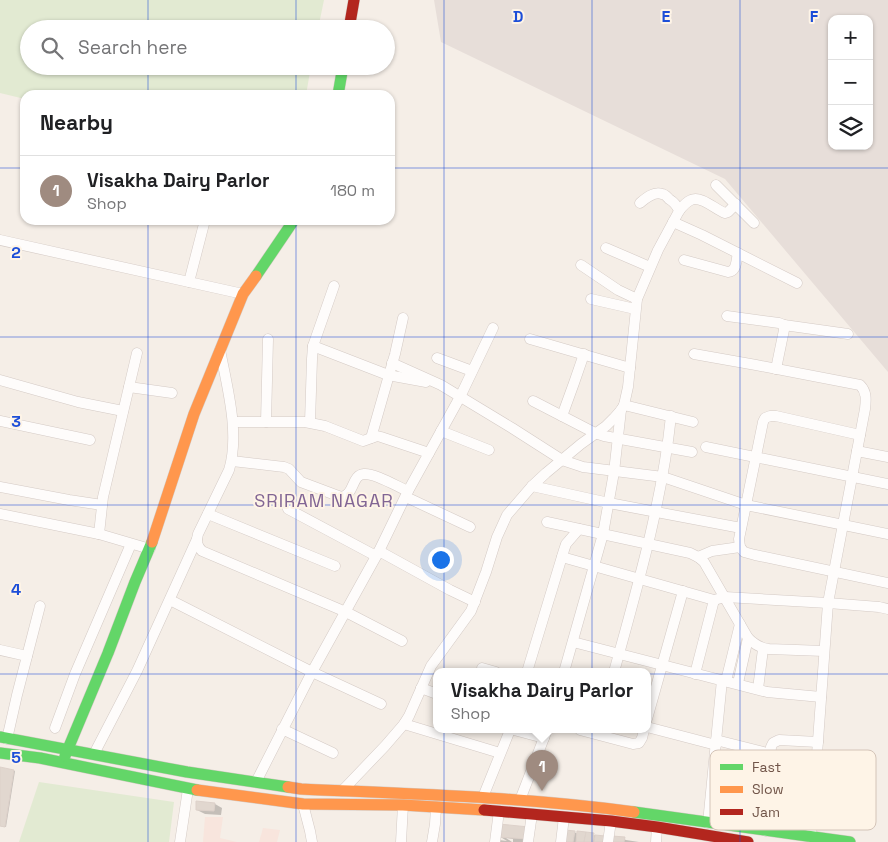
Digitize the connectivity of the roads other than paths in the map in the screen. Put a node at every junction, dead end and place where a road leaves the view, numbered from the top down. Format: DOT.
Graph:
graph roads {
  1 [pos="354,0"];
  2 [pos="351,20"];
  3 [pos="341,75"];
  4 [pos="339,90"];
  5 [pos="716,185"];
  6 [pos="640,203"];
  7 [pos="736,204"];
  8 [pos="676,206"];
  9 [pos="673,222"];
  10 [pos="754,223"];
  11 [pos="204,225"];
  12 [pos="291,225"];
  13 [pos="0,240"];
  14 [pos="606,248"];
  15 [pos="738,253"];
  16 [pos="684,260"];
  17 [pos="580,265"];
  18 [pos="650,267"];
  19 [pos="189,282"];
  20 [pos="797,283"];
  21 [pos="334,286"];
  22 [pos="243,294"];
  23 [pos="591,299"];
  24 [pos="636,304"];
  25 [pos="727,316"];
  26 [pos="402,318"];
  27 [pos="784,325"];
  28 [pos="493,328"];
  29 [pos="848,334"];
  30 [pos="268,339"];
  31 [pos="530,339"];
  32 [pos="314,346"];
  33 [pos="220,350"];
  34 [pos="137,353"];
  35 [pos="584,354"];
  36 [pos="694,354"];
  37 [pos="437,358"];
  38 [pos="392,363"];
  39 [pos="630,368"];
  40 [pos="776,368"];
  41 [pos="472,371"];
  42 [pos="388,375"];
  43 [pos="0,380"];
  44 [pos="441,385"];
  45 [pos="129,387"];
  46 [pos="172,393"];
  47 [pos="460,397"];
  48 [pos="533,401"];
  49 [pos="623,408"];
  50 [pos="123,411"];
  51 [pos="562,416"];
  52 [pos="671,416"];
  53 [pos="0,421"];
  54 [pos="232,422"];
  55 [pos="266,422"];
  56 [pos="310,422"];
  57 [pos="693,422"];
  58 [pos="441,431"];
  59 [pos="596,434"];
  60 [pos="860,435"];
  61 [pos="371,438"];
  62 [pos="619,439"];
  63 [pos="90,440"];
  64 [pos="706,447"];
  65 [pos="668,448"];
  66 [pos="489,450"];
  67 [pos="857,451"];
  68 [pos="692,452"];
  69 [pos="429,453"];
  70 [pos="756,456"];
  71 [pos="888,457"];
  72 [pos="562,460"];
  73 [pos="232,462"];
  74 [pos="614,472"];
  75 [pos="853,476"];
  76 [pos="663,477"];
  77 [pos="888,484"];
  78 [pos="532,486"];
  79 [pos="0,487"];
  80 [pos="407,494"];
  81 [pos="608,503"];
  82 [pos="102,505"];
  83 [pos="746,505"];
  84 [pos="288,509"];
  85 [pos="655,512"];
  86 [pos="0,514"];
  87 [pos="208,514"];
  88 [pos="547,522"];
  89 [pos="843,524"];
  90 [pos="470,527"];
  91 [pos="741,528"];
  92 [pos="579,529"];
  93 [pos="99,534"];
  94 [pos="604,534"];
  95 [pos="888,534"];
  96 [pos="197,539"];
  97 [pos="648,543"];
  98 [pos="131,544"];
  99 [pos="740,547"];
  100 [pos="150,549"];
  101 [pos="378,553"];
  102 [pos="698,556"];
  103 [pos="562,557"];
  104 [pos="335,566"];
  105 [pos="595,566"];
  106 [pos="834,571"];
  107 [pos="639,578"];
  108 [pos="888,583"];
  109 [pos="683,591"];
  110 [pos="725,597"];
  111 [pos="170,600"];
  112 [pos="714,600"];
  113 [pos="474,602"];
  114 [pos="828,603"];
  115 [pos="40,606"];
  116 [pos="888,609"];
  117 [pos="346,612"];
  118 [pos="740,624"];
  119 [pos="748,638"];
  120 [pos="402,641"];
  121 [pos="573,642"];
  122 [pos="763,648"];
  123 [pos="0,650"];
  124 [pos="824,651"];
  125 [pos="619,654"];
  126 [pos="27,656"];
  127 [pos="662,665"];
  128 [pos="528,668"];
  129 [pos="565,668"];
  130 [pos="615,668"];
  131 [pos="312,672"];
  132 [pos="695,674"];
  133 [pos="724,680"];
  134 [pos="738,683"];
  135 [pos="421,688"];
  136 [pos="758,689"];
  137 [pos="433,692"];
  138 [pos="821,697"];
  139 [pos="381,704"];
  140 [pos="651,705"];
  141 [pos="404,724"];
  142 [pos="54,728"];
  143 [pos="651,728"];
  144 [pos="282,729"];
  145 [pos="433,733"];
  146 [pos="434,733"];
  147 [pos="509,733"];
  148 [pos="601,733"];
  149 [pos="643,733"];
  150 [pos="545,734"];
  151 [pos="4,738"];
  152 [pos="716,742"];
  153 [pos="818,742"];
  154 [pos="68,749"];
  155 [pos="715,750"];
  156 [pos="753,750"];
  157 [pos="772,750"];
  158 [pos="817,750"];
  159 [pos="0,753"];
  160 [pos="333,753"];
  161 [pos="500,753"];
  162 [pos="94,754"];
  163 [pos="62,763"];
  164 [pos="256,782"];
  165 [pos="188,789"];
  166 [pos="347,791"];
  167 [pos="482,797"];
  168 [pos="500,798"];
  169 [pos="520,800"];
  170 [pos="710,803"];
  171 [pos="303,804"];
  172 [pos="353,804"];
  173 [pos="403,805"];
  174 [pos="436,807"];
  175 [pos="500,811"];
  176 [pos="532,814"];
  177 [pos="564,817"];
  178 [pos="611,821"];
  179 [pos="657,827"];
  180 [pos="811,830"];
  181 [pos="766,831"];
  182 [pos="707,833"];
  183 [pos="811,837"];
  184 [pos="180,842"];
  185 [pos="312,842"];
  186 [pos="401,842"];
  187 [pos="432,842"];
  188 [pos="495,842"];
  189 [pos="528,842"];
  190 [pos="561,842"];
  191 [pos="608,842"];
  192 [pos="656,842"];
  193 [pos="748,842"];
  194 [pos="850,842"];
  1 -- 2 [label="main road"];
  3 -- 4 [label="main road"];
  5 -- 7 [label="street"];
  6 -- 8 [label="street"];
  7 -- 8 [label="street"];
  7 -- 10 [label="street"];
  8 -- 9 [label="street"];
  9 -- 15 [label="street"];
  9 -- 18 [label="street"];
  11 -- 19 [label="street"];
  12 -- 22 [label="main road"];
  13 -- 19 [label="street"];
  14 -- 18 [label="street"];
  15 -- 16 [label="street"];
  15 -- 20 [label="street"];
  17 -- 24 [label="street"];
  18 -- 24 [label="street"];
  19 -- 22 [label="street"];
  21 -- 32 [label="street"];
  22 -- 33 [label="main road"];
  23 -- 24 [label="street"];
  24 -- 39 [label="street"];
  25 -- 27 [label="street"];
  26 -- 38 [label="street"];
  27 -- 29 [label="street"];
  27 -- 40 [label="street"];
  28 -- 41 [label="street"];
  30 -- 55 [label="street"];
  31 -- 35 [label="street"];
  32 -- 42 [label="street"];
  32 -- 56 [label="street"];
  33 -- 54 [label="street"];
  33 -- 100 [label="main road"];
  34 -- 45 [label="street"];
  35 -- 39 [label="street"];
  35 -- 51 [label="street"];
  36 -- 40 [label="street"];
  37 -- 41 [label="street"];
  38 -- 42 [label="street"];
  38 -- 44 [label="street"];
  39 -- 49 [label="street"];
  40 -- 60 [label="street"];
  41 -- 47 [label="street"];
  42 -- 44 [label="street"];
  42 -- 61 [label="street"];
  43 -- 50 [label="street"];
  44 -- 47 [label="street"];
  45 -- 46 [label="street"];
  45 -- 50 [label="street"];
  47 -- 58 [label="street"];
  47 -- 72 [label="street"];
  48 -- 51 [label="street"];
  49 -- 52 [label="street"];
  49 -- 59 [label="street"];
  49 -- 62 [label="street"];
  50 -- 82 [label="street"];
  51 -- 59 [label="street"];
  52 -- 57 [label="street"];
  52 -- 65 [label="street"];
  53 -- 63 [label="street"];
  54 -- 55 [label="street"];
  54 -- 73 [label="street"];
  55 -- 56 [label="street"];
  56 -- 61 [label="street"];
  58 -- 66 [label="street"];
  58 -- 69 [label="street"];
  59 -- 62 [label="street"];
  59 -- 72 [label="street"];
  60 -- 67 [label="street"];
  60 -- 70 [label="street"];
  61 -- 69 [label="street"];
  62 -- 65 [label="street"];
  62 -- 74 [label="street"];
  64 -- 70 [label="street"];
  65 -- 68 [label="street"];
  65 -- 76 [label="street"];
  67 -- 71 [label="street"];
  67 -- 75 [label="street"];
  69 -- 80 [label="street"];
  70 -- 75 [label="street"];
  70 -- 83 [label="street"];
  72 -- 74 [label="street"];
  72 -- 78 [label="street"];
  73 -- 80 [label="street"];
  73 -- 87 [label="street"];
  74 -- 76 [label="street"];
  74 -- 81 [label="street"];
  75 -- 77 [label="street"];
  75 -- 89 [label="street"];
  76 -- 83 [label="street"];
  76 -- 85 [label="street"];
  78 -- 81 [label="street"];
  78 -- 113 [label="street"];
  79 -- 82 [label="street"];
  80 -- 90 [label="street"];
  80 -- 101 [label="street"];
  81 -- 85 [label="street"];
  81 -- 94 [label="street"];
  82 -- 93 [label="street"];
  83 -- 89 [label="street"];
  83 -- 91 [label="street"];
  84 -- 101 [label="street"];
  85 -- 91 [label="street"];
  85 -- 97 [label="street"];
  86 -- 93 [label="street"];
  87 -- 96 [label="street"];
  87 -- 104 [label="street"];
  88 -- 92 [label="street"];
  89 -- 95 [label="street"];
  89 -- 106 [label="street"];
  91 -- 99 [label="street"];
  92 -- 94 [label="street"];
  92 -- 103 [label="street"];
  93 -- 98 [label="street"];
  94 -- 97 [label="street"];
  94 -- 105 [label="street"];
  96 -- 111 [label="street"];
  96 -- 117 [label="street"];
  97 -- 102 [label="street"];
  97 -- 107 [label="street"];
  98 -- 100 [label="street"];
  98 -- 142 [label="street"];
  99 -- 102 [label="street"];
  99 -- 106 [label="street"];
  100 -- 154 [label="main road"];
  101 -- 113 [label="street"];
  101 -- 117 [label="street"];
  102 -- 110 [label="street"];
  103 -- 105 [label="street"];
  103 -- 128 [label="street"];
  105 -- 107 [label="street"];
  105 -- 121 [label="street"];
  106 -- 108 [label="street"];
  106 -- 114 [label="street"];
  107 -- 109 [label="street"];
  107 -- 125 [label="street"];
  109 -- 112 [label="street"];
  109 -- 127 [label="street"];
  110 -- 112 [label="street"];
  110 -- 114 [label="street"];
  110 -- 118 [label="street"];
  111 -- 131 [label="street"];
  111 -- 162 [label="street"];
  112 -- 132 [label="street"];
  113 -- 135 [label="street"];
  114 -- 116 [label="street"];
  114 -- 124 [label="street"];
  115 -- 126 [label="street"];
  117 -- 120 [label="street"];
  117 -- 131 [label="street"];
  118 -- 119 [label="street"];
  118 -- 133 [label="street"];
  119 -- 122 [label="street"];
  119 -- 134 [label="street"];
  121 -- 125 [label="street"];
  121 -- 129 [label="street"];
  122 -- 124 [label="street"];
  122 -- 136 [label="street"];
  123 -- 126 [label="street"];
  124 -- 138 [label="street"];
  125 -- 127 [label="street"];
  125 -- 130 [label="street"];
  126 -- 151 [label="street"];
  127 -- 132 [label="street"];
  127 -- 140 [label="street"];
  131 -- 139 [label="street"];
  131 -- 144 [label="street"];
  132 -- 133 [label="street"];
  133 -- 134 [label="street"];
  133 -- 152 [label="street"];
  134 -- 136 [label="street"];
  135 -- 137 [label="street"];
  135 -- 141 [label="street"];
  136 -- 138 [label="street"];
  138 -- 153 [label="street"];
  141 -- 145 [label="street"];
  141 -- 166 [label="street"];
  143 -- 152 [label="street"];
  144 -- 160 [label="street"];
  144 -- 164 [label="street"];
  146 -- 161 [label="street"];
  147 -- 161 [label="street"];
  148 -- 149 [label="street"];
  150 -- 169 [label="street"];
  151 -- 154 [label="main road"];
  152 -- 155 [label="street"];
  152 -- 156 [label="street"];
  153 -- 157 [label="street"];
  153 -- 158 [label="street"];
  154 -- 162 [label="main road"];
  154 -- 163 [label="main road"];
  159 -- 163 [label="main road"];
  161 -- 167 [label="street"];
  162 -- 164 [label="main road"];
  163 -- 165 [label="main road"];
  164 -- 166 [label="main road"];
  165 -- 171 [label="main road"];
  165 -- 184 [label="street"];
  166 -- 167 [label="main road"];
  166 -- 172 [label="main road"];
  167 -- 168 [label="main road"];
  168 -- 169 [label="main road"];
  168 -- 175 [label="main road"];
  169 -- 182 [label="main road"];
  170 -- 182 [label="street"];
  171 -- 172 [label="main road"];
  171 -- 185 [label="street"];
  172 -- 173 [label="main road"];
  173 -- 174 [label="main road"];
  173 -- 186 [label="street"];
  174 -- 175 [label="main road"];
  174 -- 187 [label="street"];
  175 -- 176 [label="main road"];
  175 -- 188 [label="street"];
  176 -- 177 [label="main road"];
  176 -- 189 [label="street"];
  177 -- 178 [label="main road"];
  177 -- 190 [label="street"];
  178 -- 179 [label="main road"];
  178 -- 191 [label="street"];
  179 -- 182 [label="main road"];
  179 -- 192 [label="street"];
  180 -- 183 [label="street"];
  181 -- 182 [label="main road"];
  181 -- 183 [label="main road"];
  182 -- 193 [label="main road"];
  183 -- 194 [label="main road"];
}
